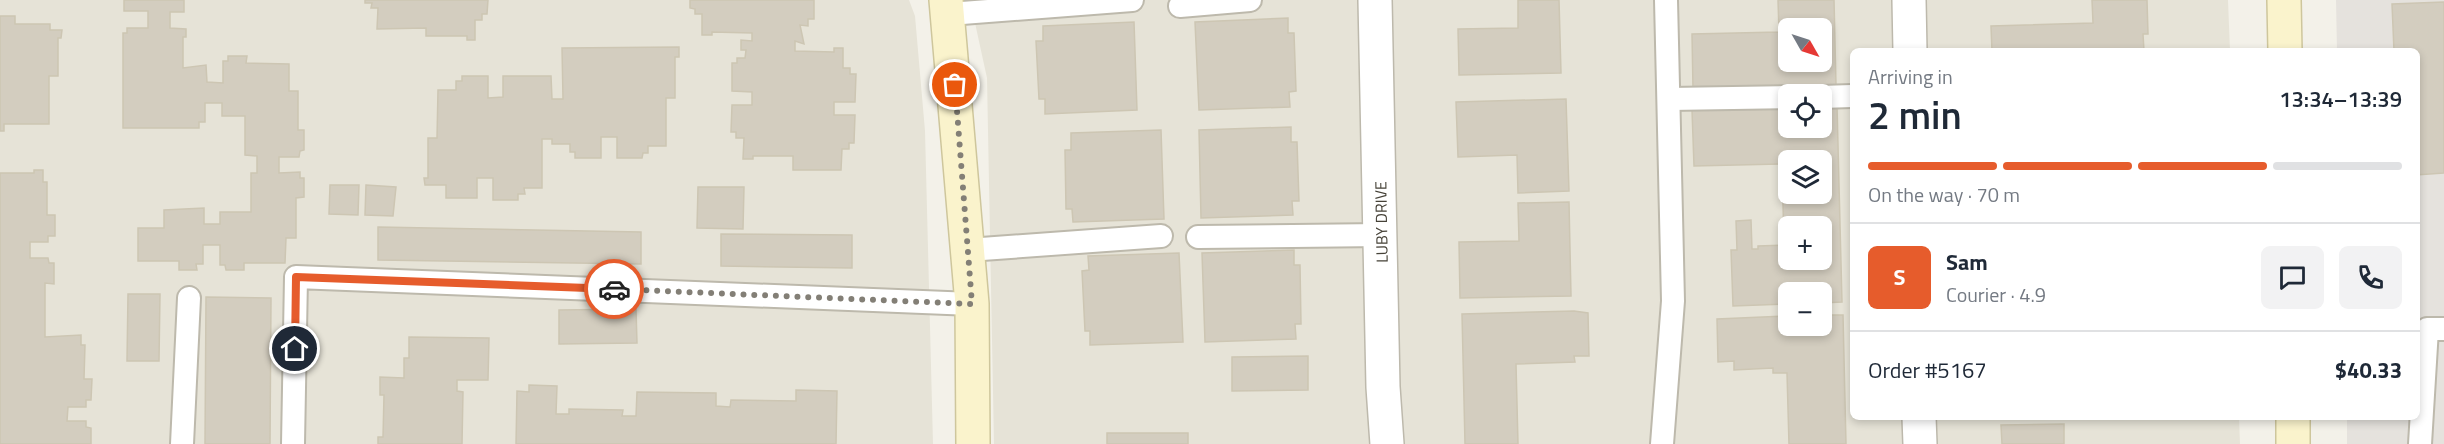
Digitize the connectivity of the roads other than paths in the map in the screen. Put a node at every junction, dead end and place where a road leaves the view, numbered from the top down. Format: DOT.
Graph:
graph roads {
  1 [pos="1132,0"];
  2 [pos="1250,0"];
  3 [pos="1376,0"];
  4 [pos="1666,0"];
  5 [pos="1909,0"];
  6 [pos="2284,0"];
  7 [pos="1180,6"];
  8 [pos="947,7"];
  9 [pos="1910,48"];
  10 [pos="2285,48"];
  11 [pos="1850,96"];
  12 [pos="1832,97"];
  13 [pos="1778,98"];
  14 [pos="1670,99"];
  15 [pos="1382,235"];
  16 [pos="1161,236"];
  17 [pos="1198,237"];
  18 [pos="968,250"];
  19 [pos="189,298"];
  20 [pos="972,304"];
  21 [pos="2444,329"];
  22 [pos="1919,420"];
  23 [pos="2293,420"];
  24 [pos="182,444"];
  25 [pos="293,444"];
  26 [pos="973,444"];
  27 [pos="1387,444"];
  28 [pos="1662,444"];
  29 [pos="1920,444"];
  30 [pos="2294,444"];
  31 [pos="2420,444"];
  1 -- 8 [label="lane"];
  2 -- 7 [label="lane"];
  3 -- 15 [label="street, LUBY DRIVE"];
  4 -- 14 [label="lane"];
  5 -- 9 [label="street"];
  6 -- 10 [label="street"];
  8 -- 18 [label="street"];
  11 -- 12 [label="lane"];
  13 -- 14 [label="lane"];
  14 -- 28 [label="lane"];
  15 -- 17 [label="lane"];
  15 -- 27 [label="street, LUBY DRIVE"];
  16 -- 18 [label="lane"];
  18 -- 20 [label="street"];
  19 -- 24 [label="lane"];
  20 -- 25 [label="lane"];
  20 -- 26 [label="street"];
  21 -- 31 [label="lane"];
  22 -- 29 [label="street"];
  23 -- 30 [label="street"];
}
